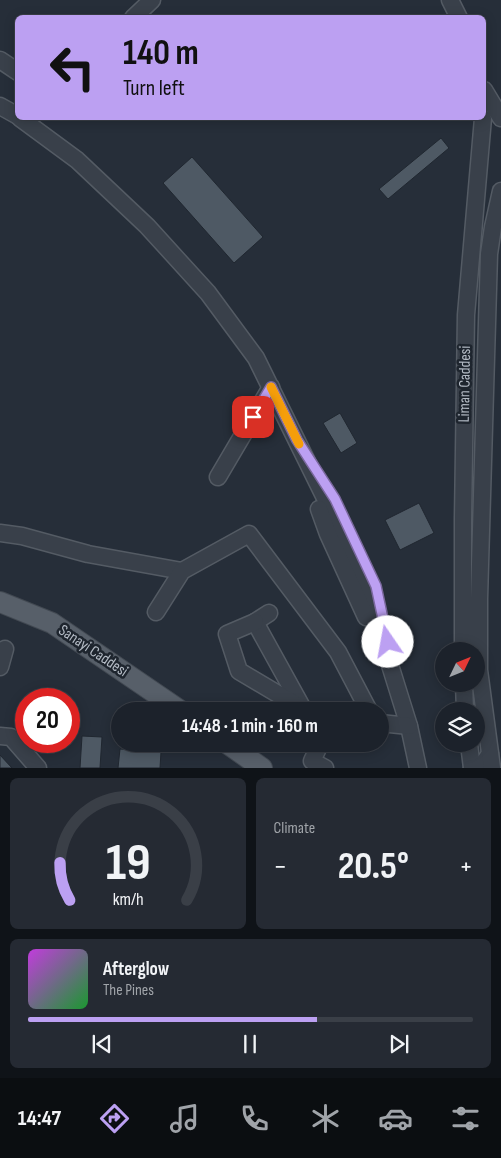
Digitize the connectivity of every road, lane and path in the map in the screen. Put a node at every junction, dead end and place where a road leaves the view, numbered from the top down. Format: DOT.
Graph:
graph roads {
  1 [pos="152,0"];
  2 [pos="450,0"];
  3 [pos="136,15"];
  4 [pos="458,15"];
  5 [pos="0,60"];
  6 [pos="15,70"];
  7 [pos="486,93"];
  8 [pos="0,106"];
  9 [pos="15,115"];
  10 [pos="501,118"];
  11 [pos="23,120"];
  12 [pos="483,120"];
  13 [pos="501,191"];
  14 [pos="271,387"];
  15 [pos="218,476"];
  16 [pos="0,533"];
  17 [pos="182,571"];
  18 [pos="0,602"];
  19 [pos="156,612"];
  20 [pos="269,613"];
  21 [pos="255,622"];
  22 [pos="463,642"];
  23 [pos="5,649"];
  24 [pos="0,667"];
  25 [pos="168,702"];
  26 [pos="294,702"];
  27 [pos="303,702"];
  28 [pos="364,702"];
  29 [pos="389,724"];
  30 [pos="409,726"];
  31 [pos="0,736"];
  32 [pos="239,752"];
  33 [pos="316,752"];
  34 [pos="470,752"];
  35 [pos="491,761"];
  36 [pos="38,768"];
  37 [pos="262,768"];
  38 [pos="325,768"];
  39 [pos="418,768"];
  40 [pos="472,768"];
  1 -- 3 [label="street"];
  2 -- 4 [label="street"];
  5 -- 6 [label="street"];
  7 -- 10 [label="street"];
  8 -- 9 [label="street"];
  11 -- 14 [label="street"];
  12 -- 22 [label="street, Liman Caddesi"];
  13 -- 35 [label="street"];
  14 -- 15 [label="street"];
  14 -- 30 [label="street"];
  16 -- 17 [label="street"];
  17 -- 19 [label="street"];
  17 -- 28 [label="street"];
  18 -- 25 [label="main road, Sanayi Caddesi"];
  20 -- 21 [label="street"];
  21 -- 26 [label="street"];
  21 -- 27 [label="street"];
  23 -- 24 [label="street"];
  29 -- 30 [label="street"];
  30 -- 39 [label="street"];
  31 -- 36 [label="street"];
  32 -- 37 [label="main road"];
  33 -- 38 [label="street"];
  34 -- 40 [label="street"];
  35 -- 40 [label="street"];
}
